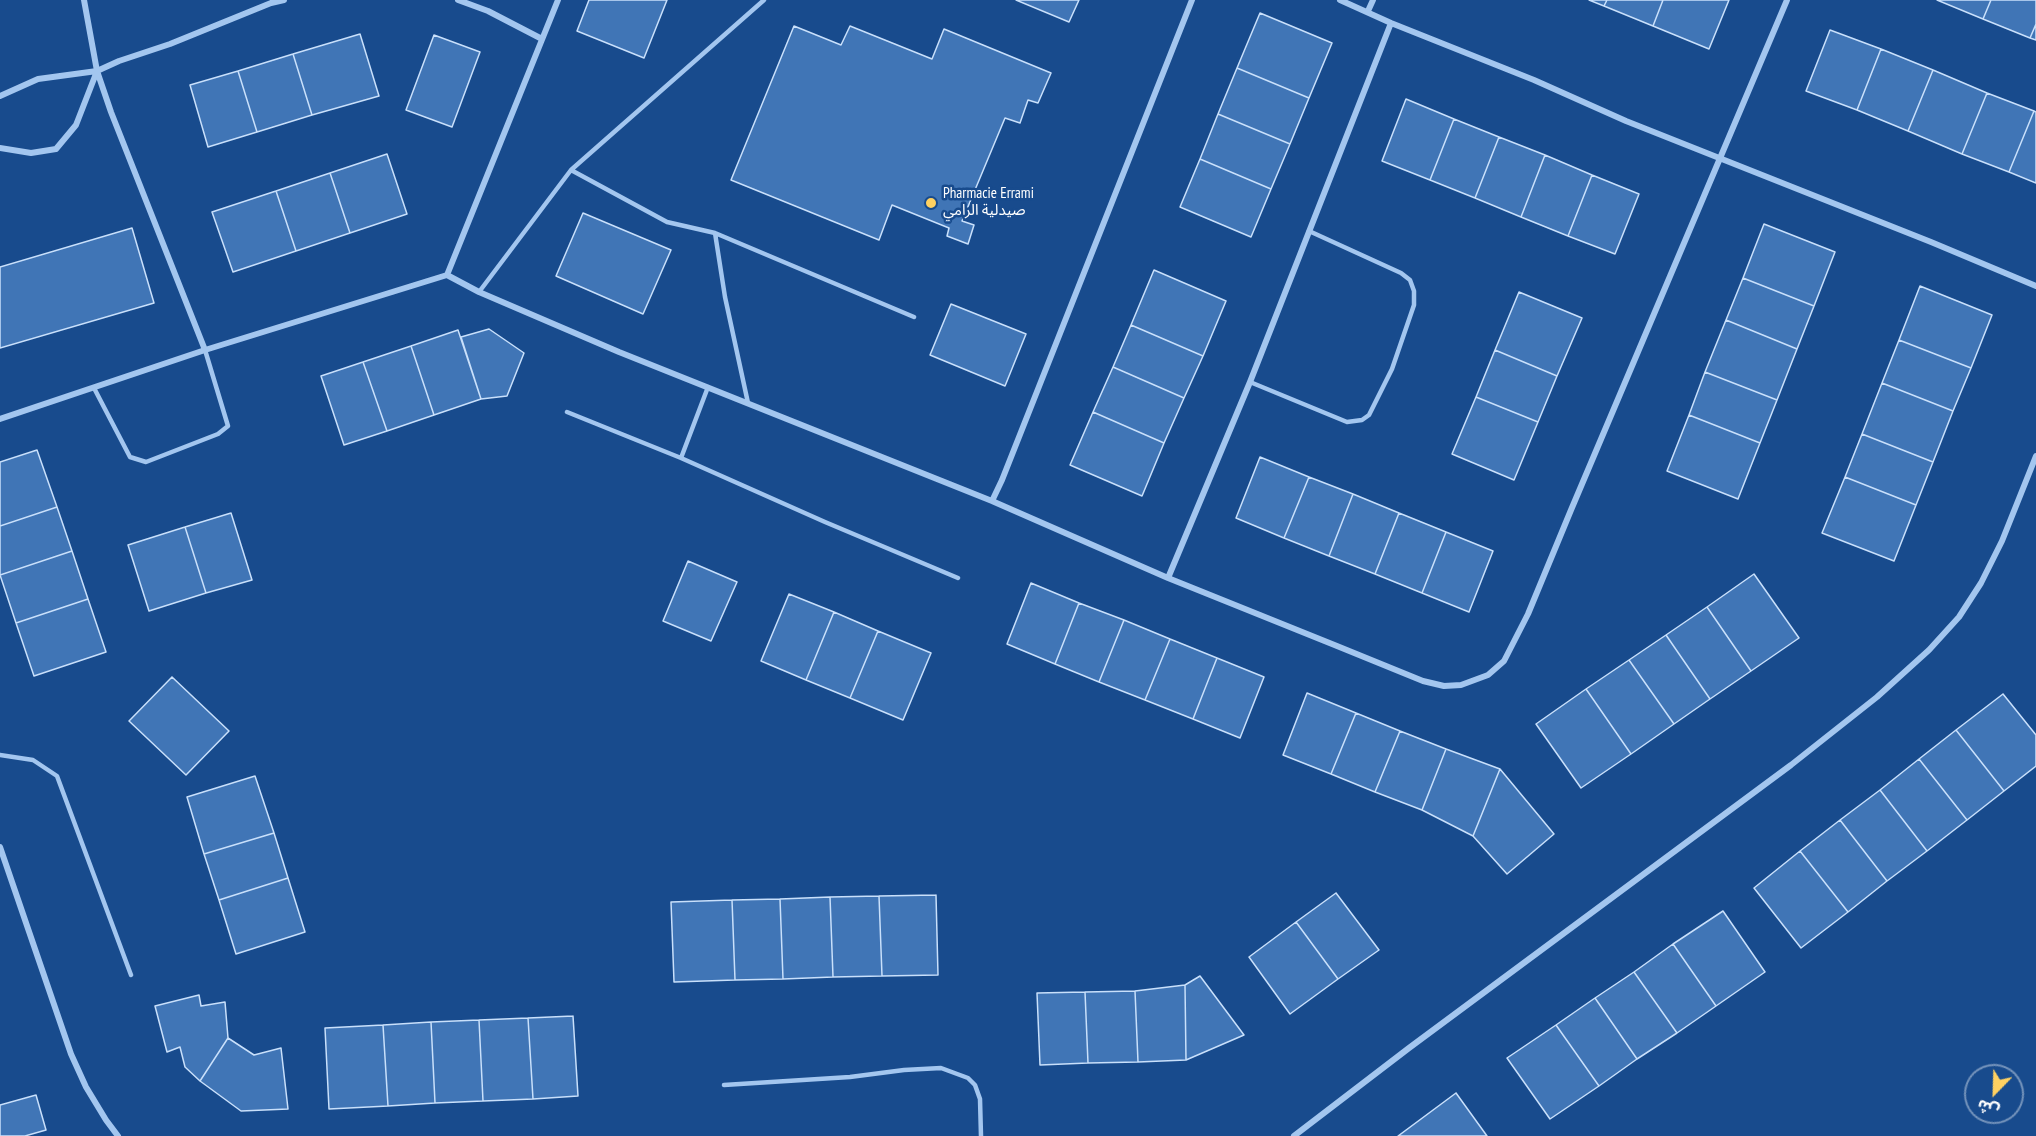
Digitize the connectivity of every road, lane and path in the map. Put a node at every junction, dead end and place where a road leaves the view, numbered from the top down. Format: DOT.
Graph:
graph roads {
  1 [pos="84,0"];
  2 [pos="284,0"];
  3 [pos="458,0"];
  4 [pos="558,0"];
  5 [pos="764,0"];
  6 [pos="1192,0"];
  7 [pos="1340,0"];
  8 [pos="1372,0"];
  9 [pos="1787,0"];
  10 [pos="270,2"];
  11 [pos="1368,11"];
  12 [pos="1391,23"];
  13 [pos="542,39"];
  14 [pos="97,72"];
  15 [pos="0,96"];
  16 [pos="0,148"];
  17 [pos="1720,159"];
  18 [pos="571,170"];
  19 [pos="1309,231"];
  20 [pos="715,233"];
  21 [pos="447,275"];
  22 [pos="2036,286"];
  23 [pos="478,292"];
  24 [pos="914,317"];
  25 [pos="205,350"];
  26 [pos="1250,382"];
  27 [pos="708,387"];
  28 [pos="94,388"];
  29 [pos="748,403"];
  30 [pos="567,412"];
  31 [pos="0,419"];
  32 [pos="2036,456"];
  33 [pos="681,458"];
  34 [pos="992,501"];
  35 [pos="958,578"];
  36 [pos="1168,578"];
  37 [pos="0,755"];
  38 [pos="0,847"];
  39 [pos="131,975"];
  40 [pos="724,1084"];
  41 [pos="118,1136"];
  42 [pos="981,1136"];
  43 [pos="1294,1136"];
  1 -- 14 [label="street"];
  2 -- 10 [label="street"];
  3 -- 13 [label="street"];
  4 -- 13 [label="street"];
  5 -- 18 [label="lane"];
  6 -- 34 [label="street"];
  7 -- 11 [label="street"];
  8 -- 11 [label="street"];
  9 -- 17 [label="street"];
  10 -- 14 [label="street"];
  11 -- 12 [label="street"];
  12 -- 17 [label="street"];
  12 -- 19 [label="street"];
  13 -- 21 [label="street"];
  14 -- 15 [label="street"];
  14 -- 16 [label="street"];
  14 -- 25 [label="street"];
  17 -- 22 [label="street"];
  17 -- 36 [label="street"];
  18 -- 20 [label="lane"];
  18 -- 23 [label="lane"];
  19 -- 26 [label="street"];
  19 -- 26 [label="lane"];
  20 -- 24 [label="lane"];
  20 -- 29 [label="lane"];
  21 -- 23 [label="street"];
  21 -- 25 [label="street"];
  23 -- 27 [label="street"];
  25 -- 28 [label="street"];
  25 -- 28 [label="lane"];
  26 -- 36 [label="street"];
  27 -- 29 [label="street"];
  27 -- 33 [label="lane"];
  28 -- 31 [label="street"];
  29 -- 34 [label="street"];
  30 -- 33 [label="lane"];
  32 -- 43 [label="street"];
  33 -- 35 [label="lane"];
  34 -- 36 [label="street"];
  37 -- 39 [label="lane"];
  38 -- 41 [label="street"];
  40 -- 42 [label="lane"];
}
